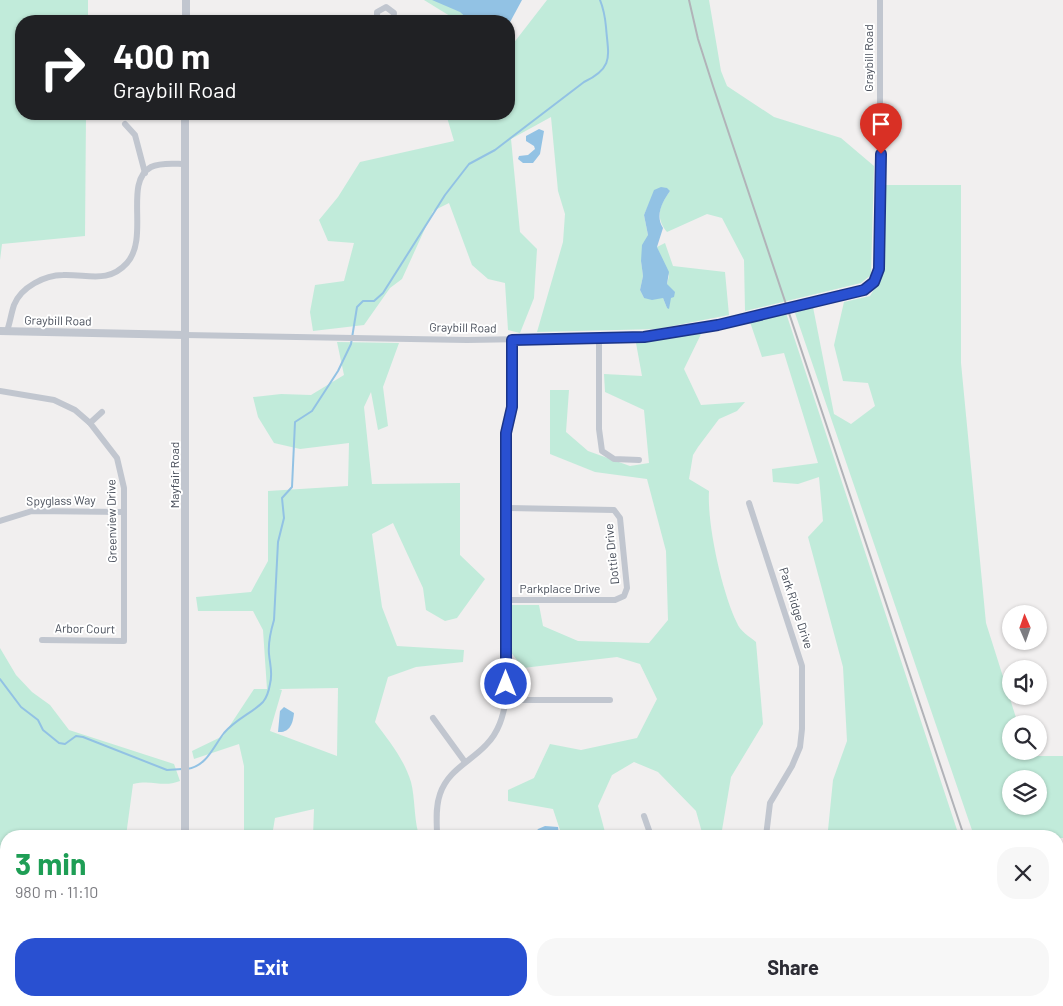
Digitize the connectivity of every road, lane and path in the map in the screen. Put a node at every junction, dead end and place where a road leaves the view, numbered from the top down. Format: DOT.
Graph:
graph roads {
  1 [pos="186,0"];
  2 [pos="880,0"];
  3 [pos="186,15"];
  4 [pos="377,15"];
  5 [pos="394,15"];
  6 [pos="185,120"];
  7 [pos="124,124"];
  8 [pos="185,164"];
  9 [pos="145,173"];
  10 [pos="4,331"];
  11 [pos="185,335"];
  12 [pos="599,337"];
  13 [pos="512,340"];
  14 [pos="0,390"];
  15 [pos="102,412"];
  16 [pos="90,423"];
  17 [pos="639,460"];
  18 [pos="749,503"];
  19 [pos="506,508"];
  20 [pos="124,512"];
  21 [pos="0,521"];
  22 [pos="505,600"];
  23 [pos="615,600"];
  24 [pos="124,607"];
  25 [pos="42,640"];
  26 [pos="506,700"];
  27 [pos="610,700"];
  28 [pos="433,718"];
  29 [pos="465,762"];
  30 [pos="644,816"];
  31 [pos="185,830"];
  32 [pos="437,830"];
  33 [pos="649,830"];
  34 [pos="767,830"];
  1 -- 3 [label="street"];
  2 -- 12 [label="street, Graybill Road"];
  4 -- 5 [label="street"];
  6 -- 8 [label="street, Mayfair Road"];
  7 -- 9 [label="street"];
  8 -- 9 [label="street"];
  8 -- 11 [label="street, Mayfair Road"];
  9 -- 10 [label="street"];
  10 -- 11 [label="street, Graybill Road"];
  11 -- 13 [label="street, Graybill Road"];
  11 -- 31 [label="street, Mayfair Road"];
  12 -- 13 [label="street, Graybill Road"];
  12 -- 17 [label="street"];
  13 -- 19 [label="street"];
  14 -- 16 [label="street, Greenview Drive"];
  15 -- 16 [label="street"];
  16 -- 20 [label="street, Greenview Drive"];
  18 -- 34 [label="street, Park Ridge Drive"];
  19 -- 22 [label="street"];
  19 -- 23 [label="street, Dottie Drive"];
  20 -- 21 [label="street, Spyglass Way"];
  20 -- 24 [label="street, Greenview Drive"];
  22 -- 23 [label="street, Parkplace Drive"];
  22 -- 26 [label="street"];
  24 -- 25 [label="street, Arbor Court"];
  26 -- 27 [label="street"];
  26 -- 29 [label="street"];
  28 -- 29 [label="street"];
  29 -- 32 [label="street"];
  30 -- 33 [label="street"];
}
